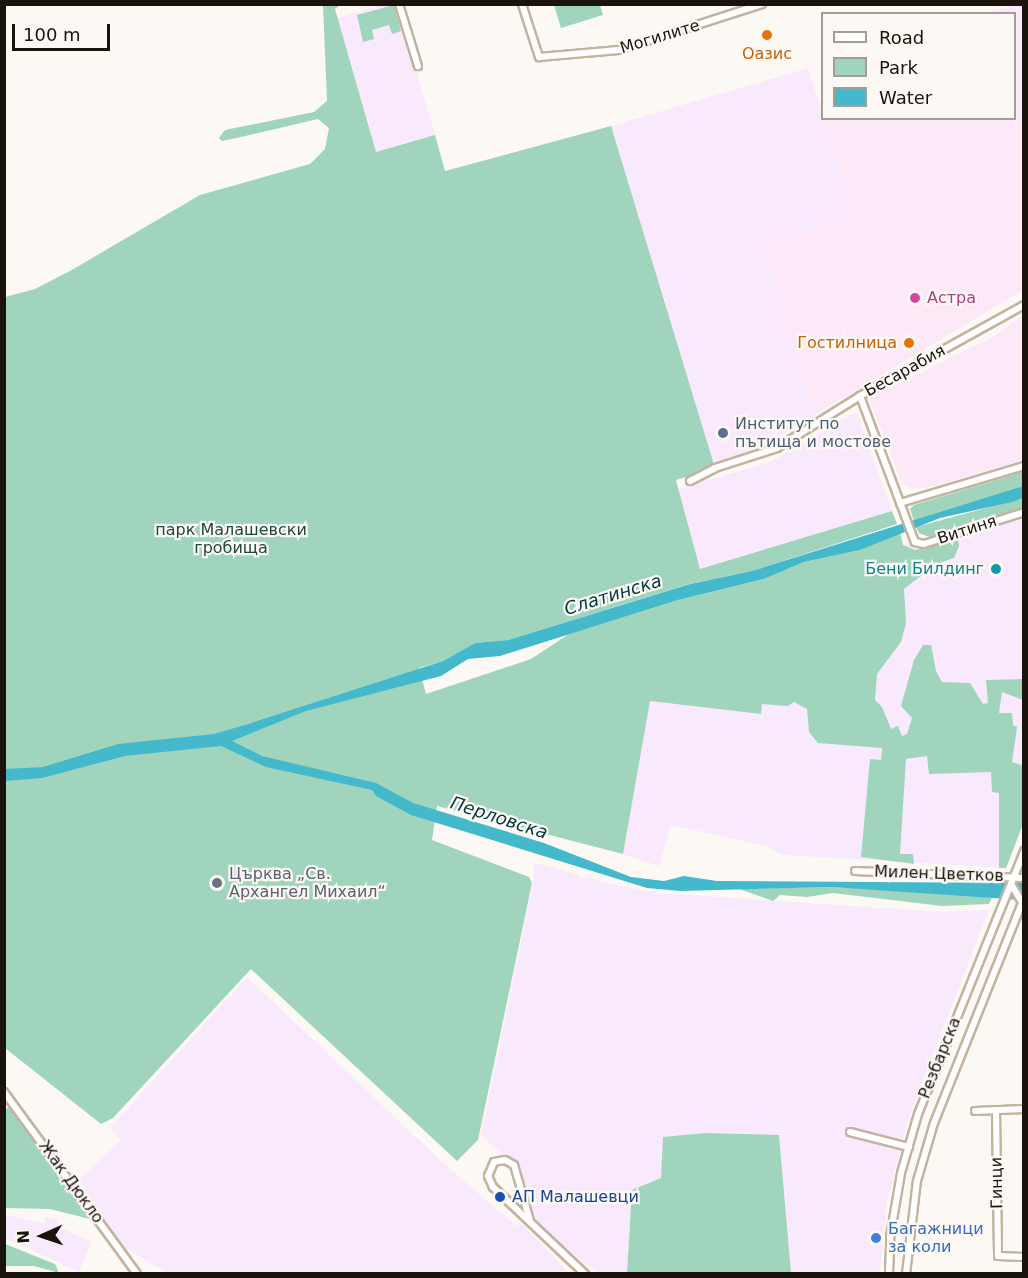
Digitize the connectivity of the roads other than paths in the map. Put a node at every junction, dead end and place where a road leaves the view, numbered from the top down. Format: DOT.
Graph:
graph roads {
  1 [pos="399,4"];
  2 [pos="522,4"];
  3 [pos="762,4"];
  4 [pos="418,66"];
  5 [pos="1023,304"];
  6 [pos="860,396"];
  7 [pos="1023,466"];
  8 [pos="690,481"];
  9 [pos="900,503"];
  10 [pos="1023,512"];
  11 [pos="1023,851"];
  12 [pos="855,871"];
  13 [pos="1023,878"];
  14 [pos="1012,880"];
  15 [pos="1023,902"];
  16 [pos="4,1092"];
  17 [pos="1023,1108"];
  18 [pos="996,1110"];
  19 [pos="975,1111"];
  20 [pos="850,1132"];
  21 [pos="909,1147"];
  22 [pos="530,1221"];
  23 [pos="1023,1257"];
  24 [pos="137,1274"];
  25 [pos="585,1274"];
  26 [pos="889,1274"];
  27 [pos="906,1274"];
  1 -- 4 [label="street"];
  2 -- 3 [label="street, Могилите"];
  5 -- 6 [label="street, Бесарабия"];
  6 -- 8 [label="street, Бесарабия"];
  6 -- 9 [label="street, Витиня"];
  7 -- 9 [label="street"];
  9 -- 10 [label="street, Витиня"];
  11 -- 14 [label="street, Резбарска"];
  12 -- 14 [label="street, Милен Цветков"];
  13 -- 14 [label="street, Милен Цветков"];
  14 -- 15 [label="street, Милен Цветков"];
  14 -- 21 [label="street, Резбарска"];
  15 -- 27 [label="street, Резбарска"];
  16 -- 24 [label="street, Жак Дюкло"];
  17 -- 18 [label="street"];
  18 -- 19 [label="street"];
  18 -- 23 [label="street, Гинци"];
  20 -- 21 [label="street"];
  21 -- 26 [label="street, Резбарска"];
  22 -- 22 [label="street"];
  22 -- 25 [label="street"];
}
